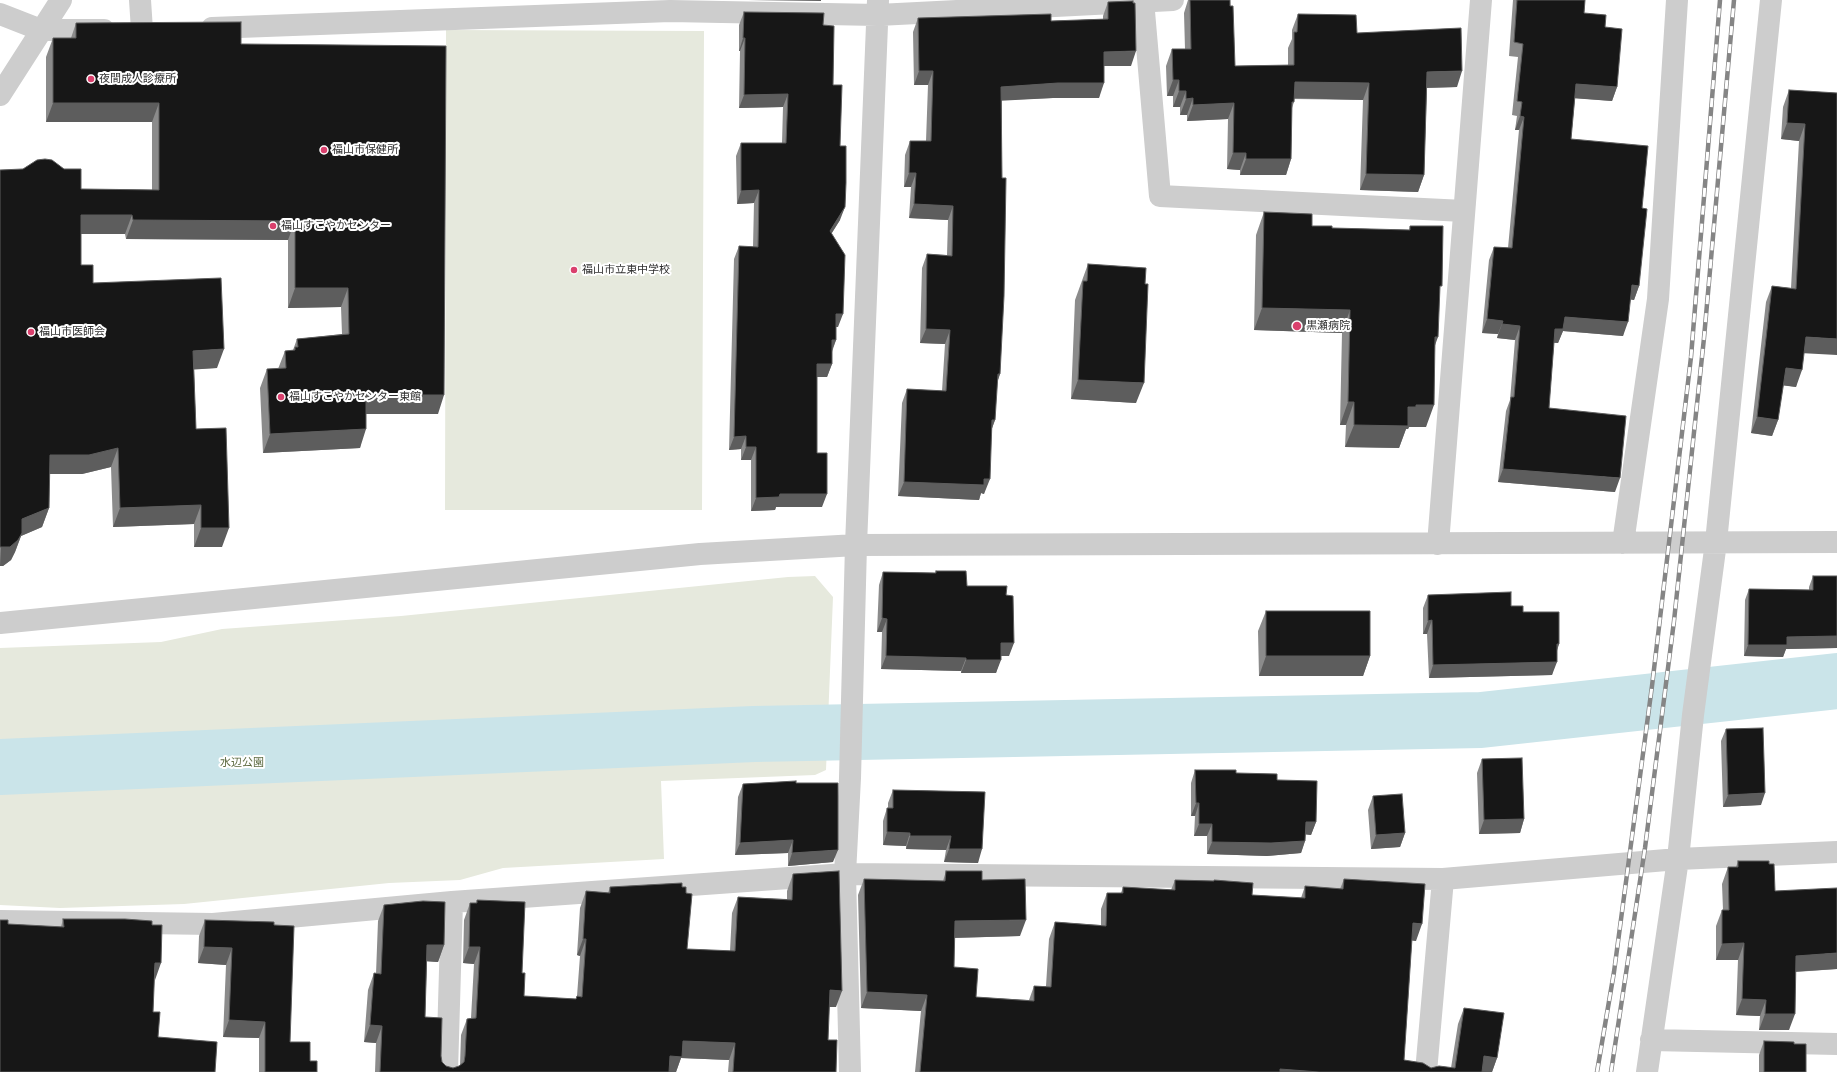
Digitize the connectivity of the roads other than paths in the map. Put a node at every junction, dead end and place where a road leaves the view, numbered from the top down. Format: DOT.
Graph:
graph roads {
  1 [pos="61,0"];
  2 [pos="140,0"];
  3 [pos="1172,0"];
  4 [pos="1480,0"];
  5 [pos="1677,0"];
  6 [pos="1771,0"];
  7 [pos="1143,1"];
  8 [pos="670,6"];
  9 [pos="878,7"];
  10 [pos="0,14"];
  11 [pos="189,29"];
  12 [pos="41,30"];
  13 [pos="142,30"];
  14 [pos="165,30"];
  15 [pos="0,95"];
  16 [pos="1464,211"];
  17 [pos="1716,542"];
  18 [pos="1837,542"];
  19 [pos="1623,543"];
  20 [pos="1438,544"];
  21 [pos="856,545"];
  22 [pos="0,623"];
  23 [pos="1837,852"];
  24 [pos="1678,859"];
  25 [pos="845,874"];
  26 [pos="1443,879"];
  27 [pos="452,902"];
  28 [pos="0,922"];
  29 [pos="1651,1040"];
  30 [pos="1837,1044"];
  31 [pos="447,1072"];
  32 [pos="850,1072"];
  33 [pos="1426,1072"];
  34 [pos="1647,1072"];
  1 -- 12 [label="street"];
  2 -- 13 [label="street"];
  3 -- 7 [label="street"];
  4 -- 16 [label="street"];
  5 -- 19 [label="street"];
  6 -- 17 [label="street"];
  7 -- 9 [label="street"];
  7 -- 16 [label="street"];
  8 -- 9 [label="street"];
  8 -- 11 [label="street"];
  9 -- 21 [label="street"];
  10 -- 12 [label="street"];
  12 -- 13 [label="street"];
  12 -- 15 [label="street"];
  13 -- 14 [label="street"];
  16 -- 20 [label="street"];
  17 -- 18 [label="street"];
  17 -- 19 [label="street"];
  17 -- 24 [label="street"];
  19 -- 20 [label="street"];
  20 -- 21 [label="street"];
  21 -- 22 [label="street"];
  21 -- 25 [label="street"];
  23 -- 24 [label="street"];
  24 -- 26 [label="street"];
  24 -- 29 [label="street"];
  25 -- 26 [label="street"];
  25 -- 27 [label="street"];
  25 -- 32 [label="street"];
  26 -- 33 [label="street"];
  27 -- 28 [label="street"];
  27 -- 31 [label="street"];
  29 -- 30 [label="street"];
  29 -- 34 [label="street"];
}
